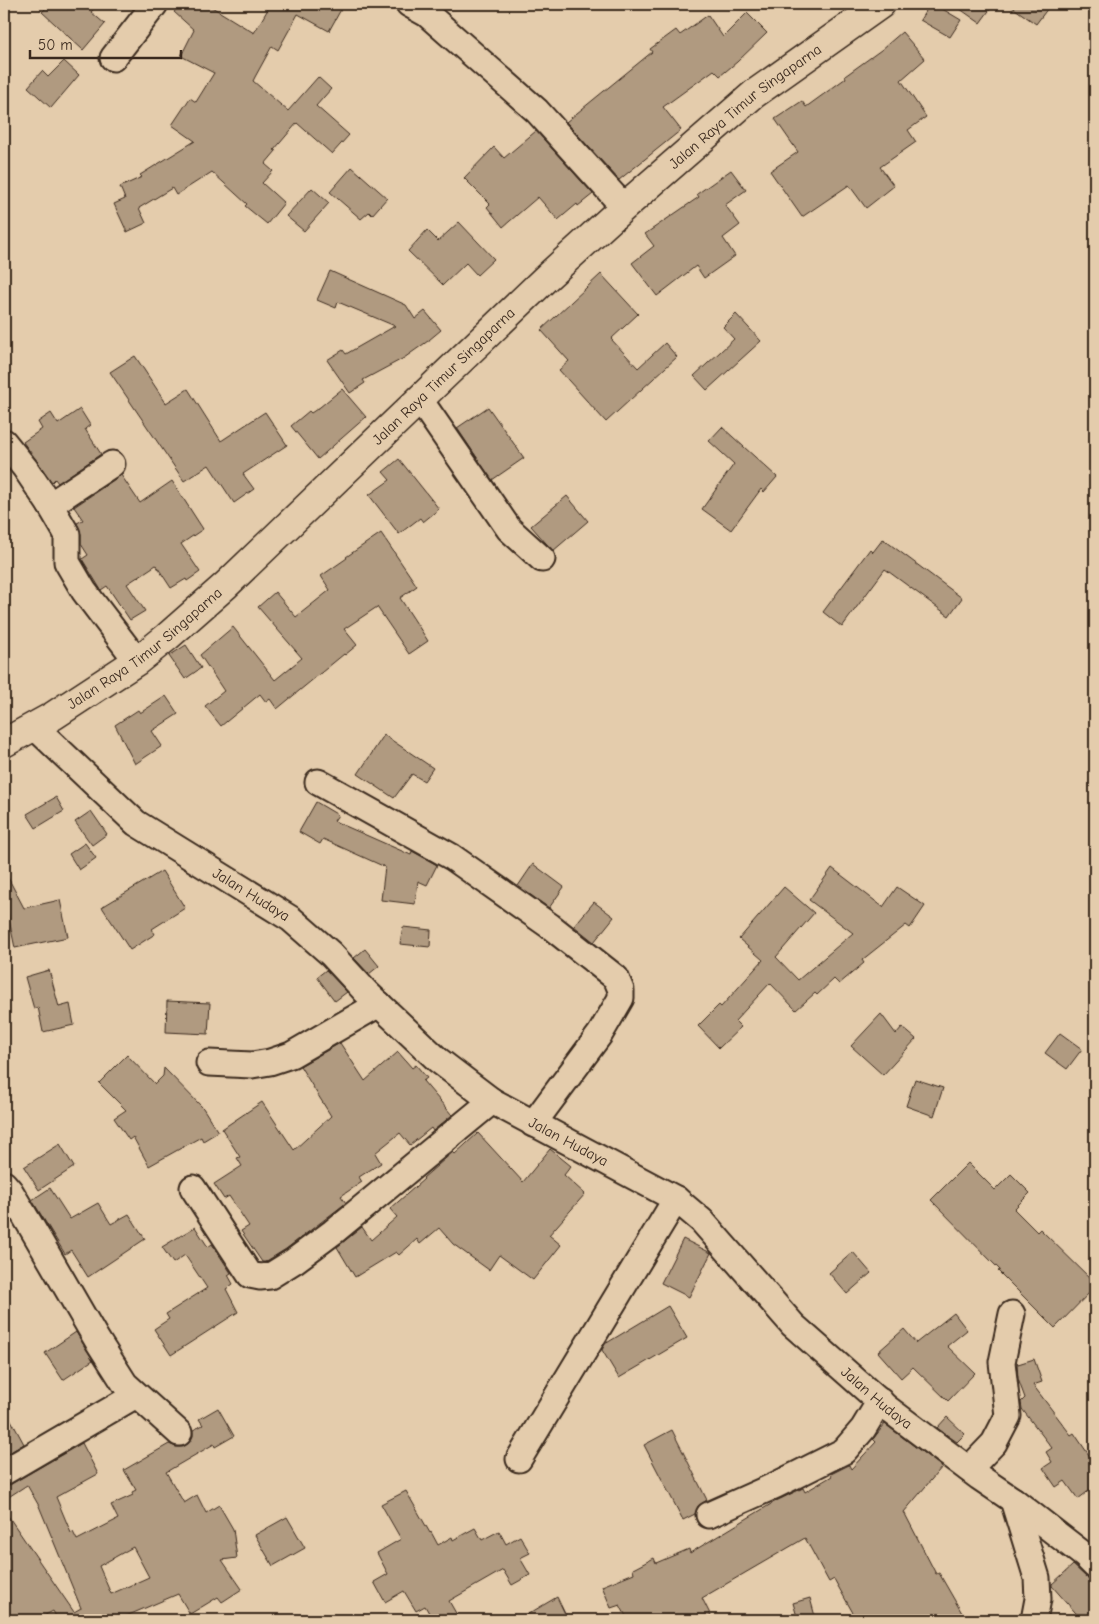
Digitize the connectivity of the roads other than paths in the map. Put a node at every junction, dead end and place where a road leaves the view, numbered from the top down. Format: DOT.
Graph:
graph roads {
  1 [pos="155,4"];
  2 [pos="409,4"];
  3 [pos="881,4"];
  4 [pos="113,58"];
  5 [pos="624,207"];
  6 [pos="420,400"];
  7 [pos="4,442"];
  8 [pos="112,464"];
  9 [pos="50,505"];
  10 [pos="542,559"];
  11 [pos="137,661"];
  12 [pos="44,721"];
  13 [pos="4,743"];
  14 [pos="318,782"];
  15 [pos="379,1004"];
  16 [pos="209,1063"];
  17 [pos="492,1101"];
  18 [pos="533,1124"];
  19 [pos="4,1184"];
  20 [pos="193,1188"];
  21 [pos="676,1199"];
  22 [pos="1012,1314"];
  23 [pos="136,1395"];
  24 [pos="880,1401"];
  25 [pos="179,1433"];
  26 [pos="518,1459"];
  27 [pos="969,1469"];
  28 [pos="4,1472"];
  29 [pos="1013,1500"];
  30 [pos="709,1515"];
  31 [pos="1095,1566"];
  32 [pos="1034,1620"];
  1 -- 4 [label="street"];
  2 -- 5 [label="street"];
  3 -- 5 [label="main road, Jalan Raya Timur Singaparna"];
  5 -- 6 [label="main road, Jalan Raya Timur Singaparna"];
  6 -- 10 [label="street"];
  6 -- 11 [label="main road, Jalan Raya Timur Singaparna"];
  7 -- 9 [label="street"];
  8 -- 9 [label="street"];
  9 -- 11 [label="street"];
  11 -- 12 [label="main road, Jalan Raya Timur Singaparna"];
  12 -- 13 [label="main road, Jalan Raya Timur Singaparna"];
  12 -- 15 [label="street, Jalan Hudaya"];
  14 -- 18 [label="street"];
  15 -- 16 [label="street"];
  15 -- 17 [label="street, Jalan Hudaya"];
  17 -- 18 [label="street, Jalan Hudaya"];
  17 -- 20 [label="street"];
  18 -- 21 [label="street, Jalan Hudaya"];
  19 -- 23 [label="street"];
  21 -- 24 [label="street, Jalan Hudaya"];
  21 -- 26 [label="street"];
  22 -- 27 [label="street"];
  23 -- 25 [label="street"];
  23 -- 28 [label="street"];
  24 -- 27 [label="street, Jalan Hudaya"];
  24 -- 30 [label="street"];
  27 -- 29 [label="street, Jalan Hudaya"];
  29 -- 31 [label="street, Jalan Hudaya"];
  29 -- 32 [label="street"];
}
